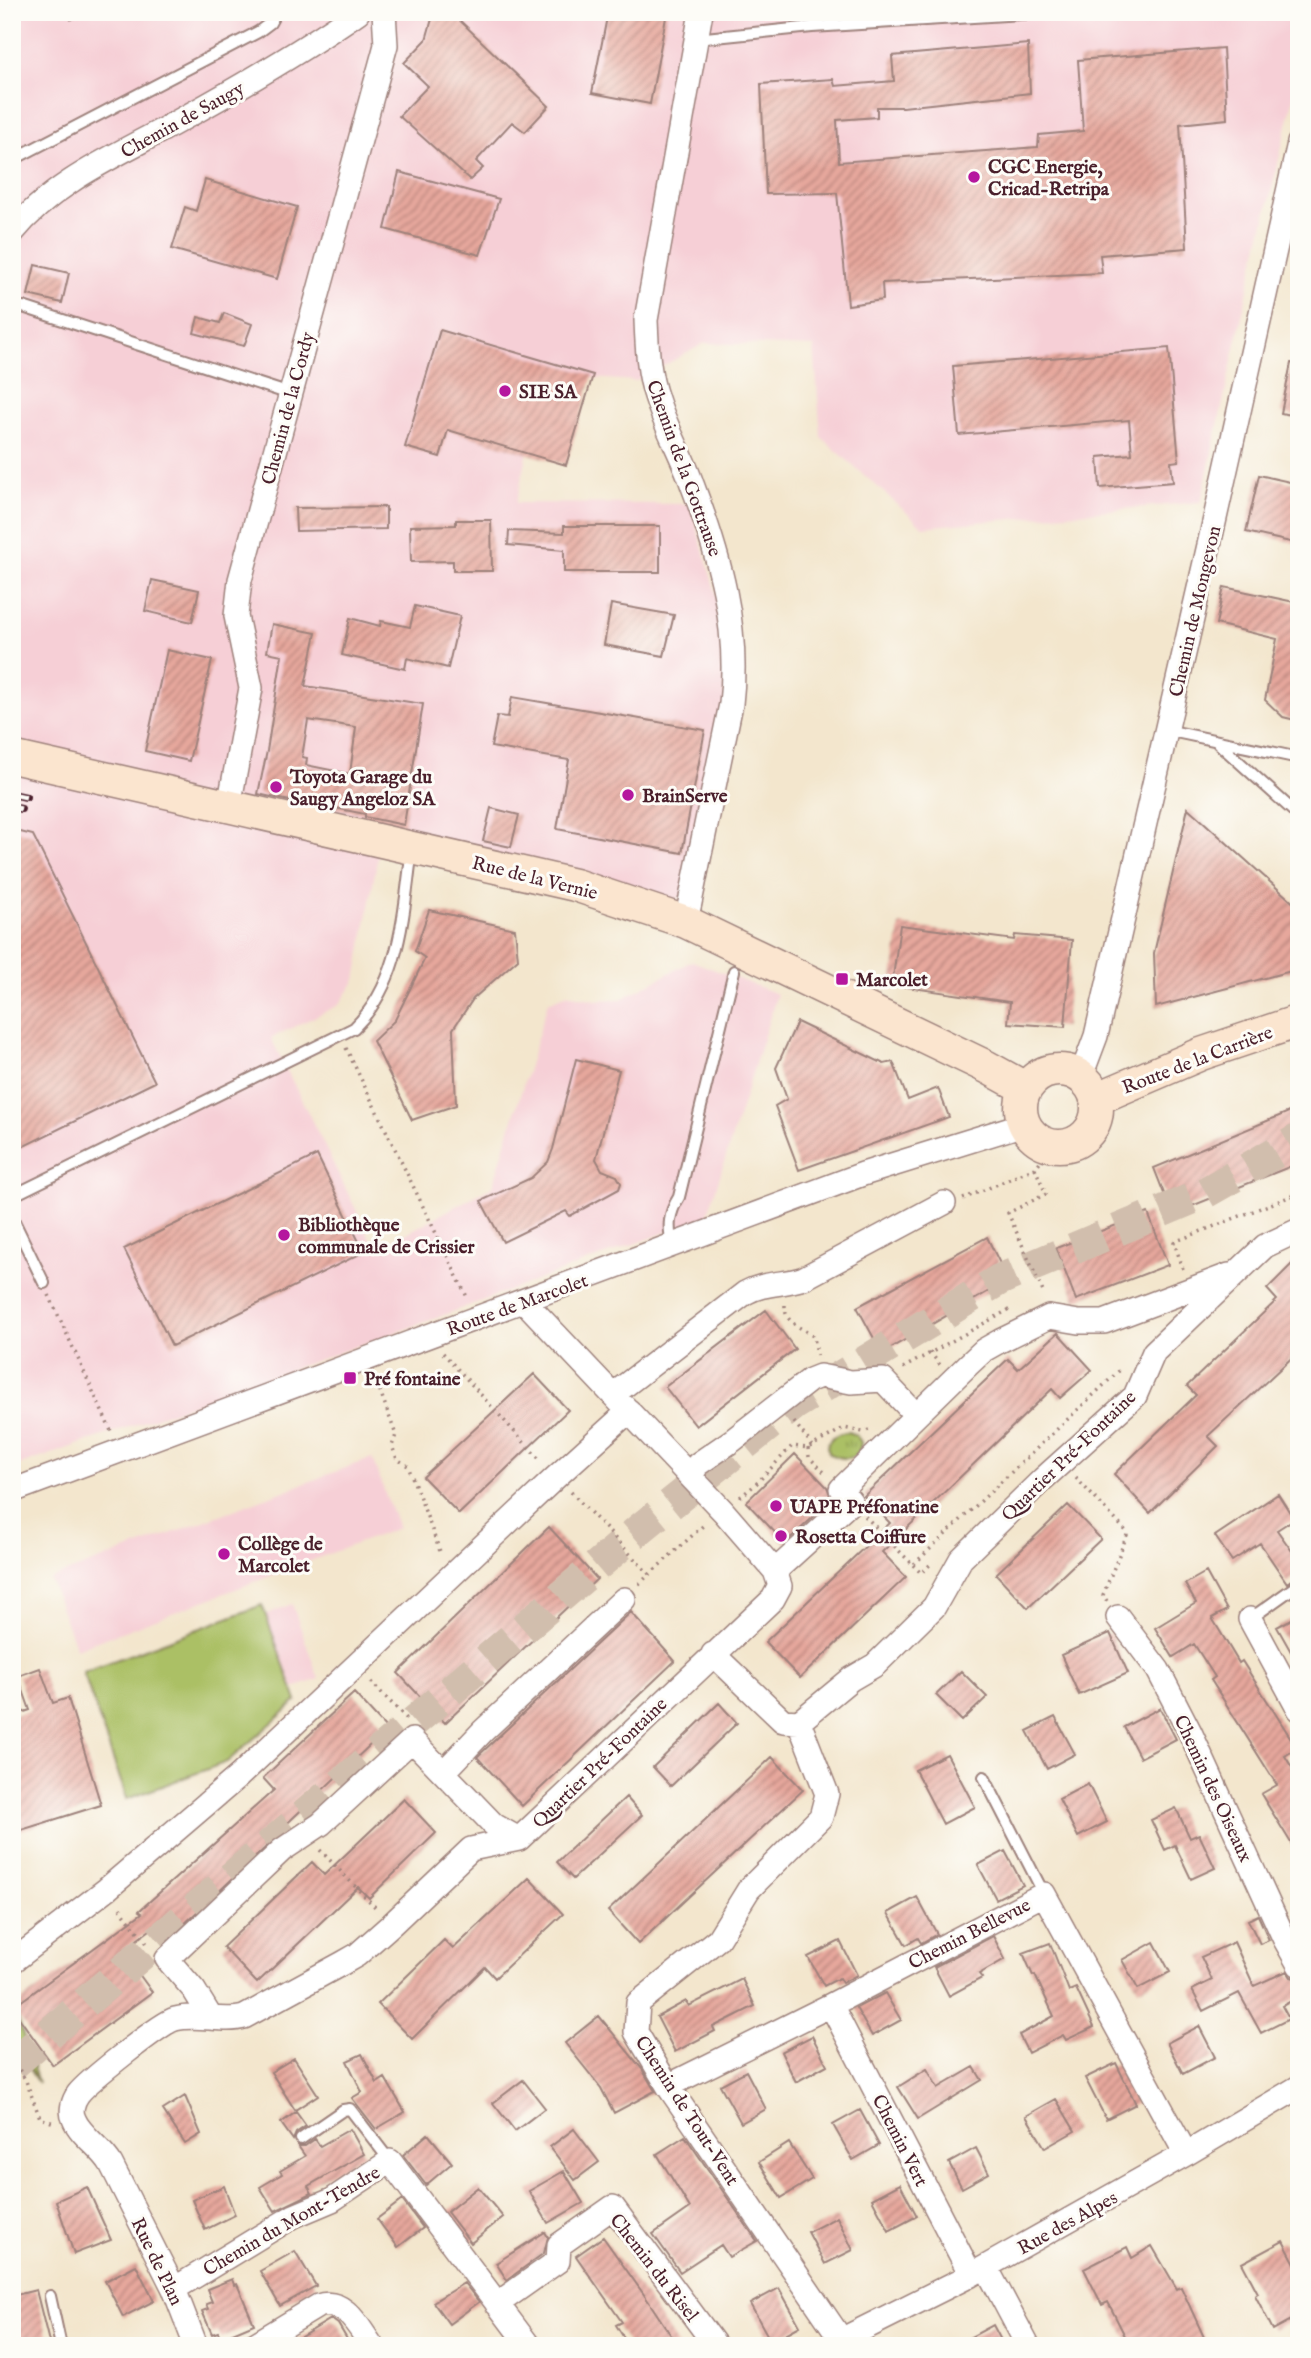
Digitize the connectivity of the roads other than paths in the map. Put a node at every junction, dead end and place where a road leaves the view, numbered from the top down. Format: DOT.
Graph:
graph roads {
  1 [pos="276,12"];
  2 [pos="358,12"];
  3 [pos="384,12"];
  4 [pos="701,12"];
  5 [pos="1054,12"];
  6 [pos="696,38"];
  7 [pos="1299,143"];
  8 [pos="12,160"];
  9 [pos="1294,185"];
  10 [pos="12,233"];
  11 [pos="23,307"];
  12 [pos="290,394"];
  13 [pos="1166,730"];
  14 [pos="1216,741"];
  15 [pos="12,757"];
  16 [pos="1299,758"];
  17 [pos="229,806"];
  18 [pos="1299,816"];
  19 [pos="412,847"];
  20 [pos="686,922"];
  21 [pos="734,971"];
  22 [pos="1299,1021"];
  23 [pos="1025,1088"];
  24 [pos="1089,1088"];
  25 [pos="1024,1124"];
  26 [pos="12,1196"];
  27 [pos="944,1203"];
  28 [pos="12,1217"];
  29 [pos="1299,1230"];
  30 [pos="673,1246"];
  31 [pos="1238,1271"];
  32 [pos="44,1283"];
  33 [pos="525,1302"];
  34 [pos="622,1402"];
  35 [pos="908,1408"];
  36 [pos="691,1476"];
  37 [pos="12,1491"];
  38 [pos="775,1571"];
  39 [pos="1299,1584"];
  40 [pos="624,1599"];
  41 [pos="1118,1617"];
  42 [pos="1250,1619"];
  43 [pos="713,1654"];
  44 [pos="1297,1704"];
  45 [pos="799,1723"];
  46 [pos="444,1772"];
  47 [pos="984,1777"];
  48 [pos="519,1839"];
  49 [pos="1044,1894"];
  50 [pos="12,1962"];
  51 [pos="1299,1965"];
  52 [pos="831,2005"];
  53 [pos="210,2016"];
  54 [pos="667,2086"];
  55 [pos="1299,2087"];
  56 [pos="301,2138"];
  57 [pos="101,2148"];
  58 [pos="1186,2154"];
  59 [pos="390,2161"];
  60 [pos="978,2271"];
  61 [pos="174,2289"];
  62 [pos="50,2296"];
  63 [pos="497,2304"];
  64 [pos="835,2342"];
  65 [pos="61,2346"];
  66 [pos="197,2346"];
  67 [pos="252,2346"];
  68 [pos="372,2346"];
  69 [pos="529,2346"];
  70 [pos="716,2346"];
  71 [pos="1028,2346"];
  1 -- 8 [label="lane"];
  2 -- 10 [label="street, Chemin de Saugy"];
  3 -- 12 [label="street, Chemin de la Cordy"];
  4 -- 6 [label="street, Chemin de la Gottrause"];
  5 -- 6 [label="lane"];
  6 -- 20 [label="street, Chemin de la Gottrause"];
  7 -- 9 [label="street, Chemin de Mongevon"];
  9 -- 13 [label="street, Chemin de Mongevon"];
  11 -- 12 [label="lane"];
  12 -- 17 [label="street, Chemin de la Cordy"];
  13 -- 14 [label="lane"];
  13 -- 24 [label="street, Chemin de Mongevon"];
  14 -- 16 [label="lane"];
  14 -- 18 [label="lane"];
  15 -- 17 [label="street, Rue de la Vernie"];
  17 -- 19 [label="street, Rue de la Vernie"];
  19 -- 20 [label="street, Rue de la Vernie"];
  19 -- 26 [label="lane"];
  20 -- 23 [label="street, Rue de la Vernie"];
  21 -- 30 [label="lane"];
  22 -- 24 [label="street, Route de la Carrière"];
  23 -- 24 [label="street"];
  23 -- 25 [label="street"];
  24 -- 25 [label="street"];
  25 -- 30 [label="street, Route de Marcolet"];
  27 -- 34 [label="street"];
  28 -- 32 [label="lane"];
  29 -- 31 [label="street, Quartier Pré-Fontaine"];
  30 -- 33 [label="street, Route de Marcolet"];
  31 -- 35 [label="street"];
  31 -- 45 [label="street, Quartier Pré-Fontaine"];
  33 -- 34 [label="street"];
  33 -- 37 [label="street, Route de Marcolet"];
  34 -- 36 [label="street"];
  34 -- 50 [label="street"];
  35 -- 36 [label="street"];
  35 -- 38 [label="street"];
  36 -- 38 [label="street"];
  38 -- 43 [label="street, Quartier Pré-Fontaine"];
  39 -- 42 [label="lane"];
  40 -- 46 [label="street"];
  41 -- 51 [label="street, Chemin des Oiseaux"];
  42 -- 44 [label="street"];
  43 -- 45 [label="street"];
  43 -- 48 [label="street, Quartier Pré-Fontaine"];
  45 -- 54 [label="street, Chemin de Tout-Vent"];
  46 -- 48 [label="street"];
  46 -- 53 [label="street"];
  47 -- 49 [label="lane"];
  48 -- 53 [label="street, Quartier Pré-Fontaine"];
  49 -- 52 [label="street, Chemin Bellevue"];
  49 -- 58 [label="street, Chemin Bellevue"];
  52 -- 54 [label="street, Chemin Bellevue"];
  52 -- 60 [label="street, Chemin Vert"];
  53 -- 57 [label="street, Quartier Pré-Fontaine"];
  54 -- 64 [label="street, Chemin de Tout-Vent"];
  55 -- 58 [label="street, Rue des Alpes"];
  56 -- 59 [label="lane"];
  57 -- 61 [label="street, Rue de Plan"];
  58 -- 60 [label="street, Rue des Alpes"];
  59 -- 61 [label="street, Chemin du Mont-Tendre"];
  59 -- 63 [label="street, Chemin du Mont-Tendre"];
  60 -- 64 [label="street, Rue des Alpes"];
  60 -- 71 [label="street, Chemin Vert"];
  61 -- 66 [label="street, Rue de Plan"];
  62 -- 65 [label="lane"];
  63 -- 69 [label="street, Chemin du Mont-Tendre"];
  63 -- 70 [label="street, Chemin du Risel"];
  67 -- 68 [label="street"];
}
